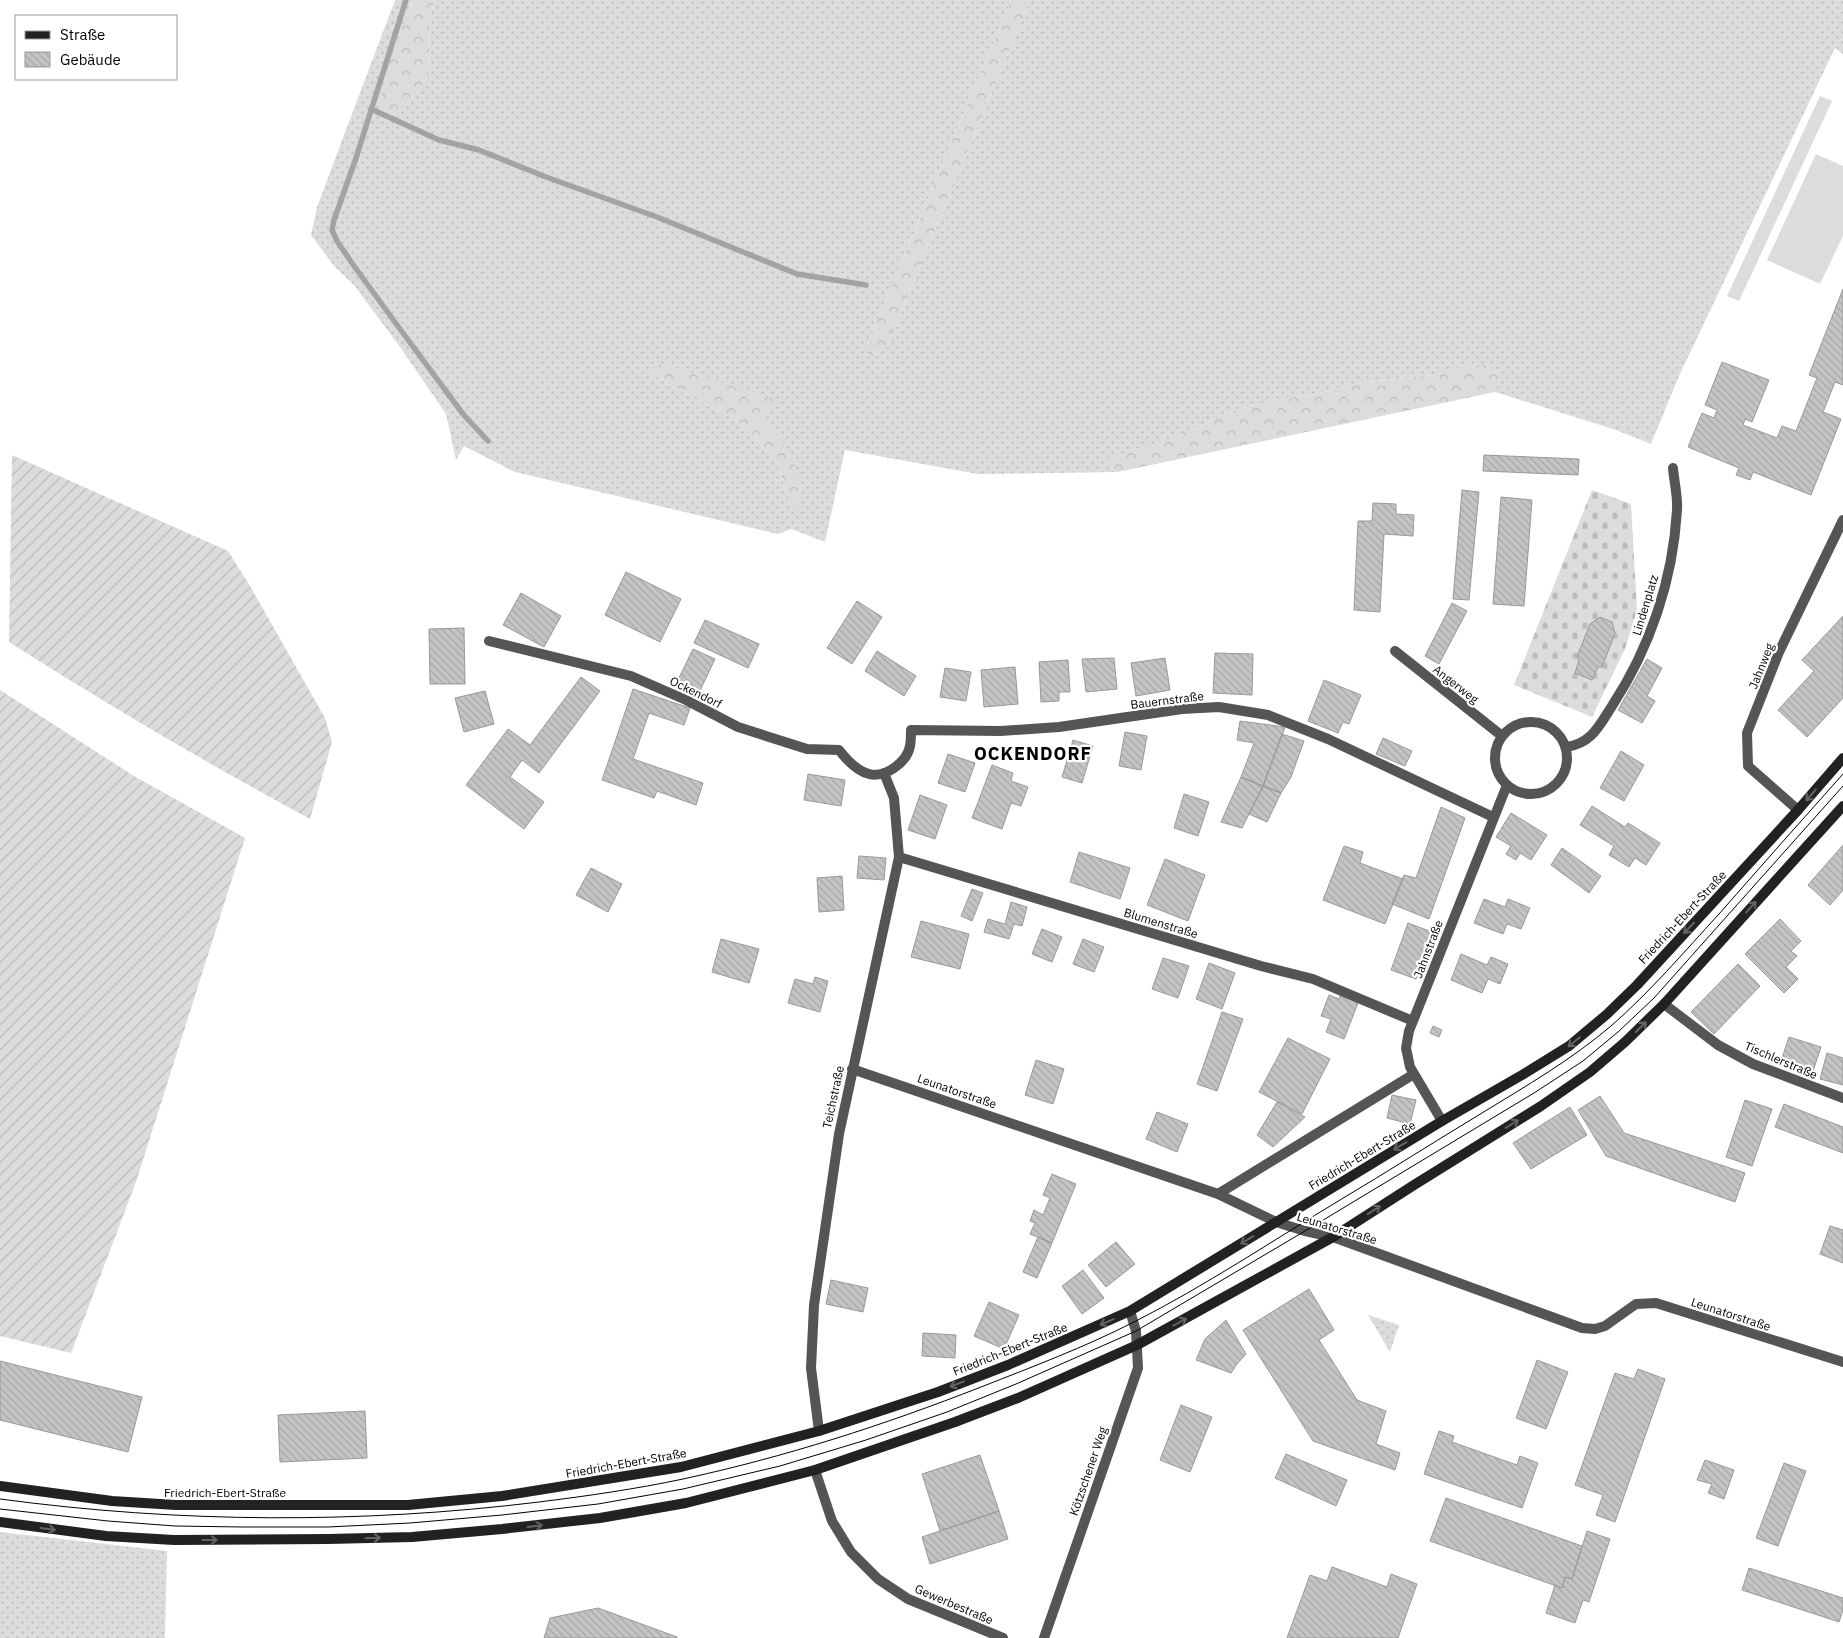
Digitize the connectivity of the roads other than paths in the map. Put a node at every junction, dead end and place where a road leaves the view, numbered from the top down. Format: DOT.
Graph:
graph roads {
  1 [pos="1673,468"];
  2 [pos="1843,520"];
  3 [pos="489,642"];
  4 [pos="1395,651"];
  5 [pos="1502,736"];
  6 [pos="1566,747"];
  7 [pos="1843,758"];
  8 [pos="884,773"];
  9 [pos="1507,784"];
  10 [pos="1798,810"];
  11 [pos="1841,812"];
  12 [pos="1493,817"];
  13 [pos="899,857"];
  14 [pos="1664,1004"];
  15 [pos="1413,1021"];
  16 [pos="852,1069"];
  17 [pos="1414,1074"];
  18 [pos="1843,1098"];
  19 [pos="1442,1121"];
  20 [pos="1218,1194"];
  21 [pos="1276,1222"];
  22 [pos="1333,1237"];
  23 [pos="1130,1311"];
  24 [pos="1137,1345"];
  25 [pos="1843,1362"];
  26 [pos="819,1431"];
  27 [pos="815,1470"];
  28 [pos="0,1486"];
  29 [pos="0,1522"];
  30 [pos="1003,1638"];
  31 [pos="1044,1638"];
  1 -- 6 [label="street, Lindenplatz"];
  2 -- 10 [label="street, Jahnweg"];
  3 -- 8 [label="street, Ockendorf"];
  4 -- 5 [label="street, Angerweg"];
  5 -- 6 [label="street"];
  5 -- 9 [label="street"];
  6 -- 9 [label="street"];
  7 -- 10 [label="main road, Friedrich-Ebert-Straße, one-way"];
  8 -- 12 [label="street, Bauernstraße"];
  8 -- 13 [label="street, Teichstraße"];
  9 -- 12 [label="street, Jahnstraße"];
  10 -- 19 [label="main road, Friedrich-Ebert-Straße, one-way"];
  14 -- 11 [label="main road, one-way"];
  12 -- 15 [label="street, Jahnstraße"];
  13 -- 15 [label="street, Blumenstraße"];
  13 -- 16 [label="street, Teichstraße"];
  14 -- 18 [label="street, Tischlerstraße"];
  22 -- 14 [label="main road, one-way"];
  15 -- 17 [label="street, Jahnstraße"];
  16 -- 20 [label="street, Leunatorstraße"];
  16 -- 26 [label="street, Teichstraße"];
  17 -- 19 [label="street, Jahnstraße"];
  17 -- 20 [label="street"];
  19 -- 21 [label="main road, Friedrich-Ebert-Straße, one-way"];
  20 -- 21 [label="street, Leunatorstraße"];
  21 -- 22 [label="street, Leunatorstraße"];
  21 -- 23 [label="main road, Friedrich-Ebert-Straße, one-way"];
  24 -- 22 [label="main road, one-way"];
  22 -- 25 [label="street, Leunatorstraße"];
  23 -- 24 [label="street, Kötzschener Weg"];
  23 -- 26 [label="main road, Friedrich-Ebert-Straße, one-way"];
  24 -- 27 [label="main road"];
  24 -- 31 [label="street, Kötzschener Weg"];
  26 -- 28 [label="main road, Friedrich-Ebert-Straße"];
  29 -- 27 [label="main road, one-way"];
  27 -- 30 [label="street, Gewerbestraße"];
}
